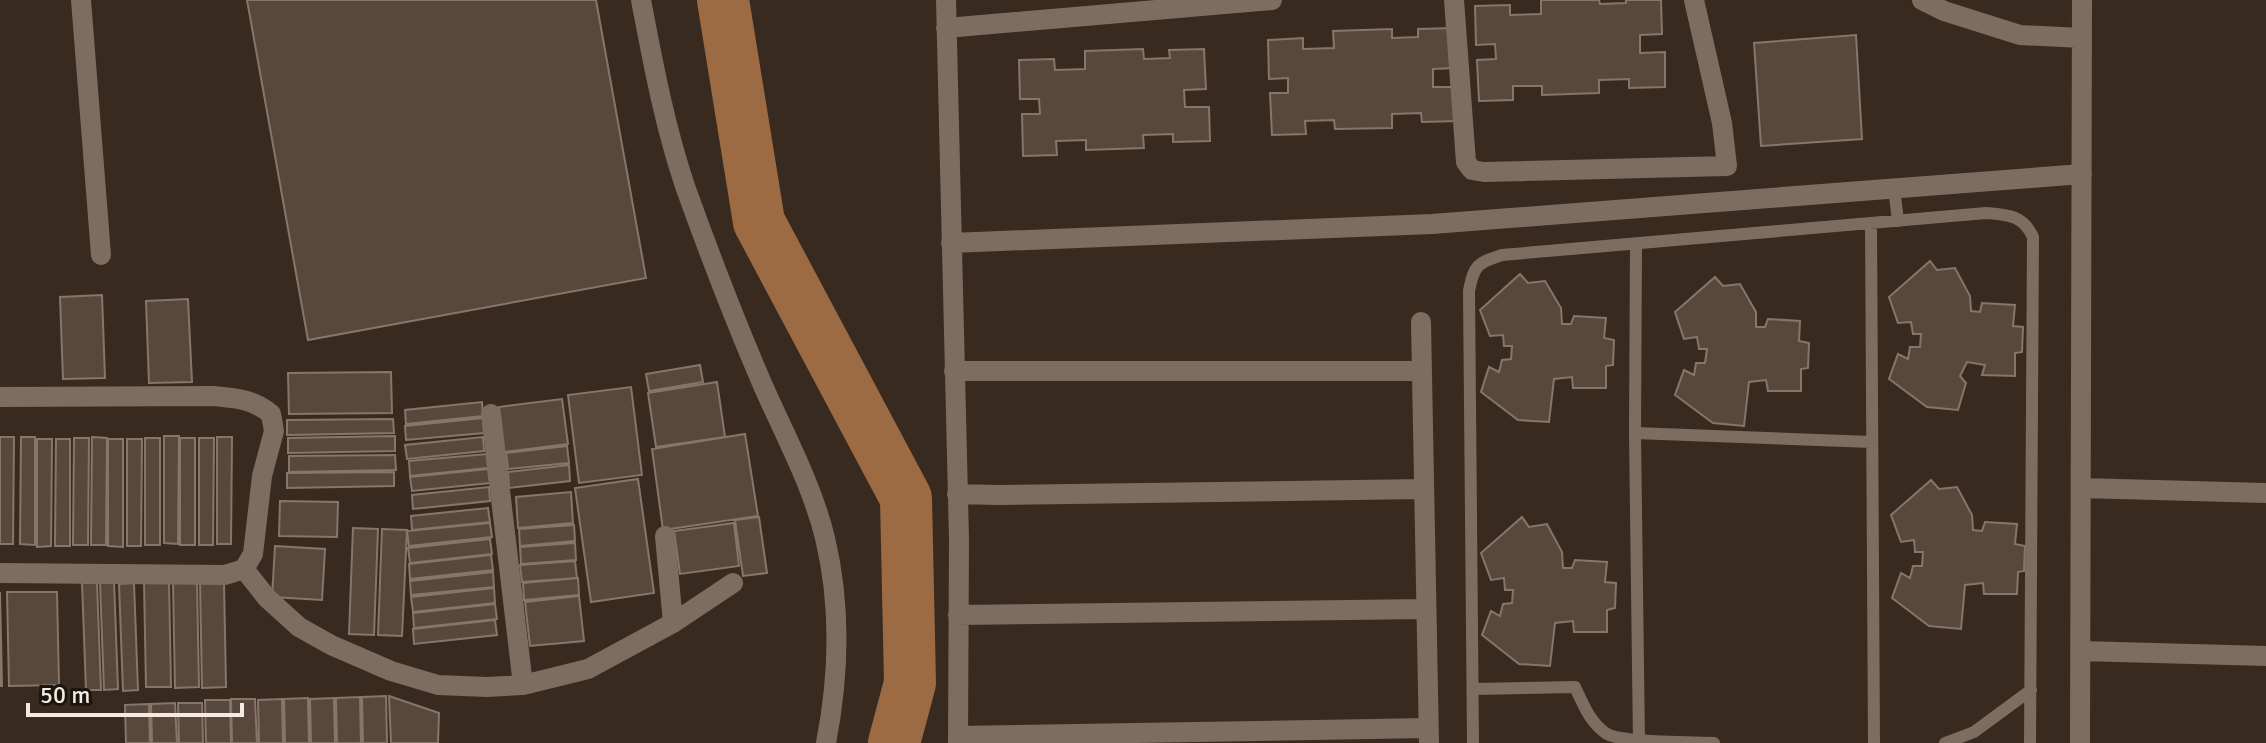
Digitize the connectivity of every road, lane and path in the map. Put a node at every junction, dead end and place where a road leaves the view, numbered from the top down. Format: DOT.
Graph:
graph roads {
  1 [pos="81,0"];
  2 [pos="641,0"];
  3 [pos="946,0"];
  4 [pos="1272,0"];
  5 [pos="1454,0"];
  6 [pos="1694,0"];
  7 [pos="1922,0"];
  8 [pos="2082,0"];
  9 [pos="946,28"];
  10 [pos="2082,38"];
  11 [pos="1727,166"];
  12 [pos="2082,174"];
  13 [pos="1894,188"];
  14 [pos="1730,201"];
  15 [pos="1898,221"];
  16 [pos="1871,224"];
  17 [pos="951,243"];
  18 [pos="1636,244"];
  19 [pos="101,255"];
  20 [pos="1421,322"];
  21 [pos="954,371"];
  22 [pos="1422,371"];
  23 [pos="0,397"];
  24 [pos="491,414"];
  25 [pos="1635,433"];
  26 [pos="1872,442"];
  27 [pos="2081,488"];
  28 [pos="1424,489"];
  29 [pos="2266,493"];
  30 [pos="957,494"];
  31 [pos="665,536"];
  32 [pos="244,569"];
  33 [pos="0,573"];
  34 [pos="733,583"];
  35 [pos="1426,609"];
  36 [pos="958,615"];
  37 [pos="673,623"];
  38 [pos="2081,651"];
  39 [pos="2266,656"];
  40 [pos="523,685"];
  41 [pos="1474,689"];
  42 [pos="2031,690"];
  43 [pos="1428,735"];
  44 [pos="958,739"];
  45 [pos="1639,742"];
  46 [pos="826,743"];
  47 [pos="1473,743"];
  48 [pos="1714,743"];
  49 [pos="1874,743"];
  50 [pos="1945,743"];
  51 [pos="2030,743"];
  52 [pos="2080,743"];
  1 -- 19 [label="street"];
  2 -- 46 [label="street"];
  3 -- 9 [label="street"];
  4 -- 9 [label="street"];
  5 -- 11 [label="street"];
  6 -- 11 [label="street"];
  7 -- 10 [label="street"];
  8 -- 10 [label="street"];
  9 -- 17 [label="street"];
  10 -- 12 [label="street"];
  11 -- 14 [label="street"];
  12 -- 13 [label="street"];
  12 -- 27 [label="street"];
  13 -- 14 [label="street"];
  13 -- 15 [label="lane"];
  14 -- 17 [label="street"];
  15 -- 16 [label="lane"];
  15 -- 42 [label="lane"];
  16 -- 18 [label="lane"];
  16 -- 26 [label="lane"];
  17 -- 21 [label="street"];
  18 -- 25 [label="lane"];
  18 -- 41 [label="lane"];
  20 -- 22 [label="street"];
  21 -- 22 [label="street"];
  21 -- 30 [label="street"];
  22 -- 28 [label="street"];
  23 -- 32 [label="street"];
  24 -- 40 [label="street"];
  25 -- 26 [label="lane"];
  25 -- 45 [label="lane"];
  26 -- 49 [label="lane"];
  27 -- 29 [label="street"];
  27 -- 38 [label="street"];
  28 -- 30 [label="street"];
  28 -- 35 [label="street"];
  30 -- 36 [label="street"];
  31 -- 37 [label="street"];
  32 -- 33 [label="street"];
  32 -- 40 [label="street"];
  34 -- 37 [label="street"];
  35 -- 36 [label="street"];
  35 -- 43 [label="street"];
  36 -- 44 [label="street"];
  37 -- 40 [label="street"];
  38 -- 39 [label="street"];
  38 -- 52 [label="street"];
  41 -- 45 [label="lane"];
  41 -- 47 [label="lane"];
  42 -- 50 [label="lane"];
  42 -- 51 [label="lane"];
  43 -- 44 [label="street"];
  45 -- 48 [label="lane"];
}
